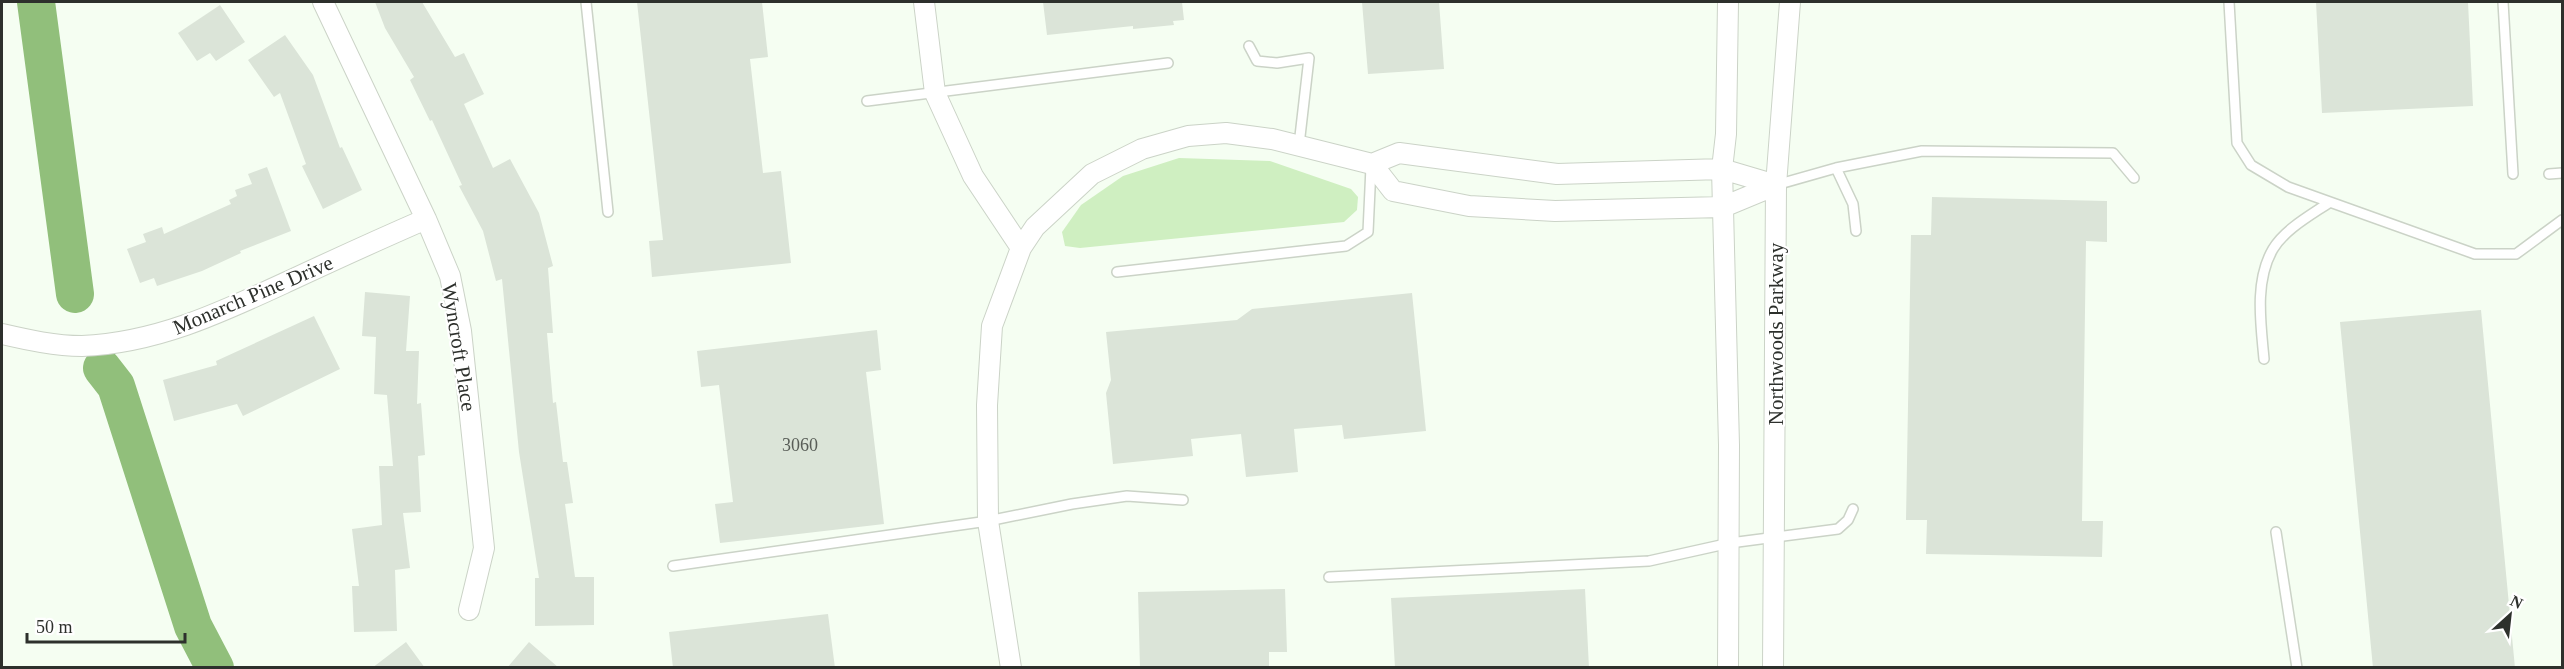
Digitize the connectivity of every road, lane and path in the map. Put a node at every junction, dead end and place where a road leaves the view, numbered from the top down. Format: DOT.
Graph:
graph roads {
  1 [pos="323,2"];
  2 [pos="586,2"];
  3 [pos="924,2"];
  4 [pos="1728,2"];
  5 [pos="1790,2"];
  6 [pos="2229,2"];
  7 [pos="2503,2"];
  8 [pos="1249,45"];
  9 [pos="1168,63"];
  10 [pos="935,93"];
  11 [pos="867,101"];
  12 [pos="1299,145"];
  13 [pos="1372,164"];
  14 [pos="1836,168"];
  15 [pos="1722,169"];
  16 [pos="2562,173"];
  17 [pos="2513,174"];
  18 [pos="2549,174"];
  19 [pos="2133,178"];
  20 [pos="1776,185"];
  21 [pos="2330,202"];
  22 [pos="1723,207"];
  23 [pos="608,212"];
  24 [pos="426,219"];
  25 [pos="2562,220"];
  26 [pos="1856,231"];
  27 [pos="1021,248"];
  28 [pos="1117,272"];
  29 [pos="2,334"];
  30 [pos="2264,359"];
  31 [pos="1183,500"];
  32 [pos="1853,509"];
  33 [pos="988,522"];
  34 [pos="2276,531"];
  35 [pos="1773,537"];
  36 [pos="1730,543"];
  37 [pos="673,566"];
  38 [pos="1329,577"];
  39 [pos="469,610"];
  40 [pos="1011,668"];
  41 [pos="1728,668"];
  42 [pos="1773,668"];
  43 [pos="2297,668"];
  1 -- 24 [label="street, Wyncroft Place"];
  2 -- 23 [label="lane"];
  3 -- 10 [label="street"];
  4 -- 15 [label="street"];
  5 -- 20 [label="street, Northwoods Parkway"];
  6 -- 21 [label="lane"];
  7 -- 17 [label="lane"];
  8 -- 12 [label="lane"];
  9 -- 10 [label="lane"];
  10 -- 11 [label="lane"];
  10 -- 27 [label="street"];
  12 -- 13 [label="street"];
  12 -- 27 [label="street"];
  13 -- 15 [label="street"];
  13 -- 22 [label="street"];
  13 -- 28 [label="lane"];
  14 -- 19 [label="lane"];
  14 -- 20 [label="lane"];
  14 -- 26 [label="lane"];
  15 -- 20 [label="street"];
  15 -- 22 [label="street"];
  16 -- 18 [label="lane"];
  20 -- 22 [label="street"];
  20 -- 35 [label="street, Northwoods Parkway"];
  21 -- 25 [label="lane"];
  21 -- 30 [label="lane"];
  22 -- 36 [label="street"];
  24 -- 29 [label="street, Monarch Pine Drive"];
  24 -- 39 [label="street, Wyncroft Place"];
  27 -- 33 [label="street"];
  31 -- 33 [label="lane"];
  32 -- 35 [label="lane"];
  33 -- 37 [label="lane"];
  33 -- 40 [label="street"];
  34 -- 43 [label="lane"];
  35 -- 36 [label="lane"];
  35 -- 42 [label="street, Northwoods Parkway"];
  36 -- 38 [label="lane"];
  36 -- 41 [label="street"];
}
